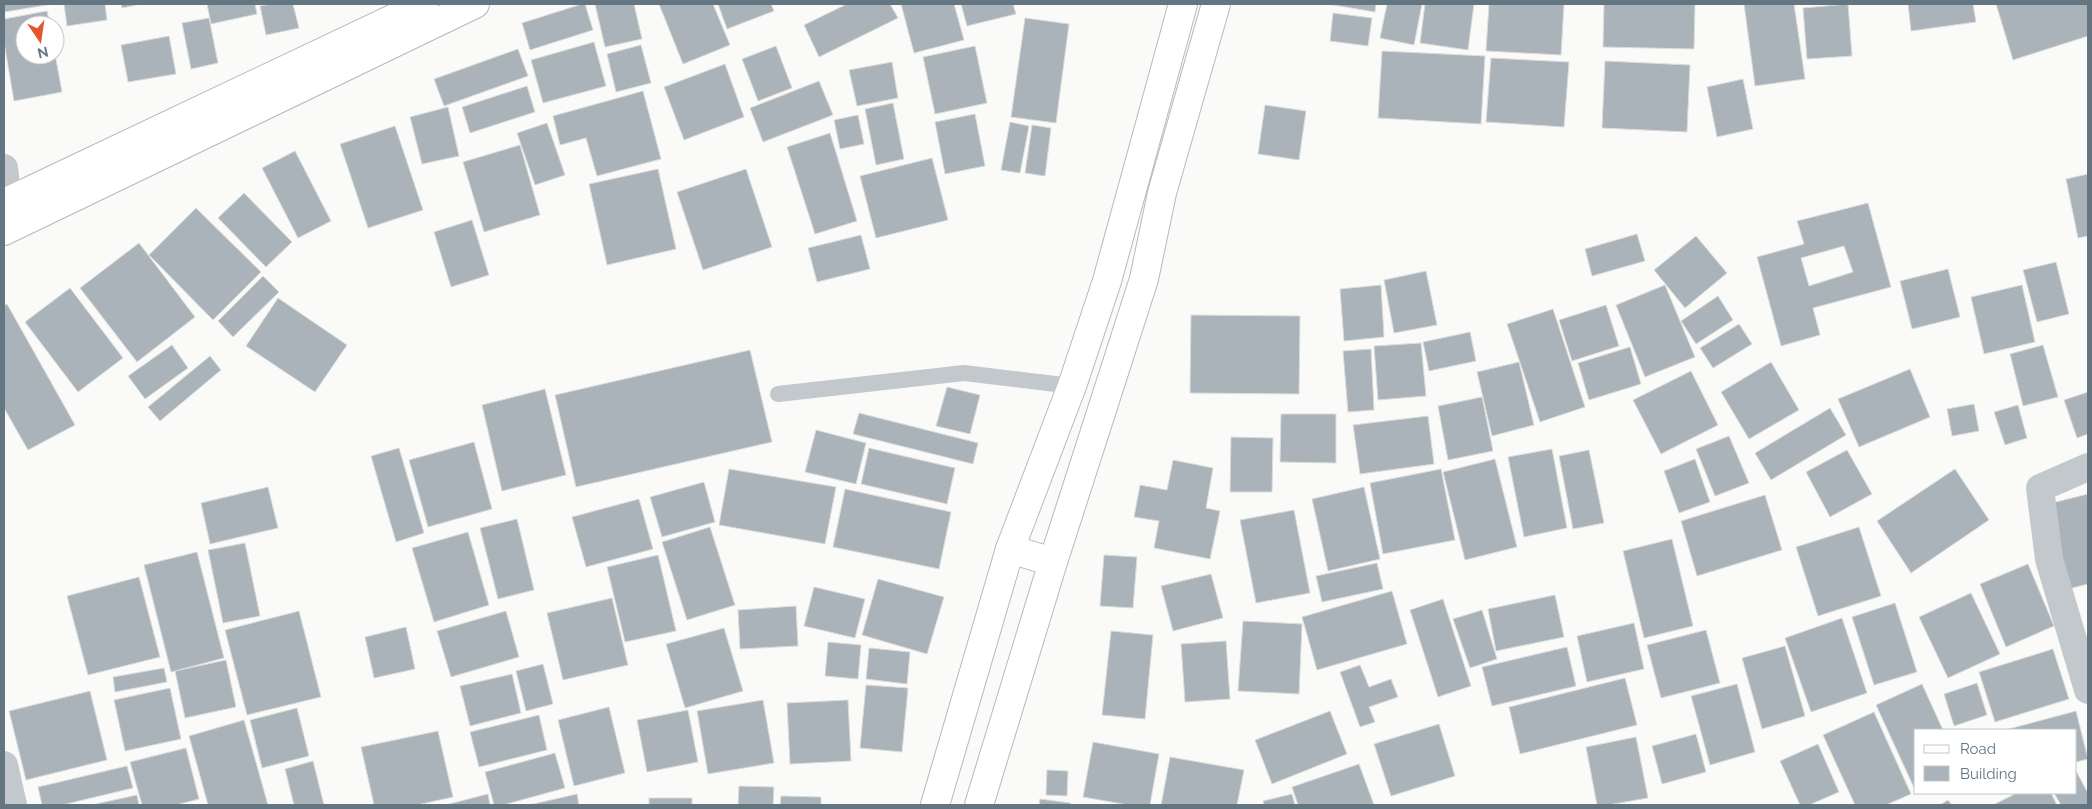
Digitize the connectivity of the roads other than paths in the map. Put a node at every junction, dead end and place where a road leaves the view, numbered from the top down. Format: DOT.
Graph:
graph roads {
  1 [pos="424,4"];
  2 [pos="475,4"];
  3 [pos="1183,4"];
  4 [pos="1216,4"];
  5 [pos="4,168"];
  6 [pos="6,202"];
  7 [pos="4,231"];
  8 [pos="1072,386"];
  9 [pos="778,394"];
  10 [pos="2088,467"];
  11 [pos="1010,548"];
  12 [pos="1053,562"];
  13 [pos="2088,690"];
  14 [pos="935,805"];
  15 [pos="979,805"];
  1 -- 6 [label="main road"];
  2 -- 7 [label="main road"];
  3 -- 8 [label="main road"];
  4 -- 12 [label="main road"];
  5 -- 6 [label="street"];
  8 -- 9 [label="lane"];
  8 -- 11 [label="main road"];
  10 -- 13 [label="street"];
  11 -- 12 [label="main road"];
  11 -- 14 [label="main road"];
  12 -- 15 [label="main road"];
}
